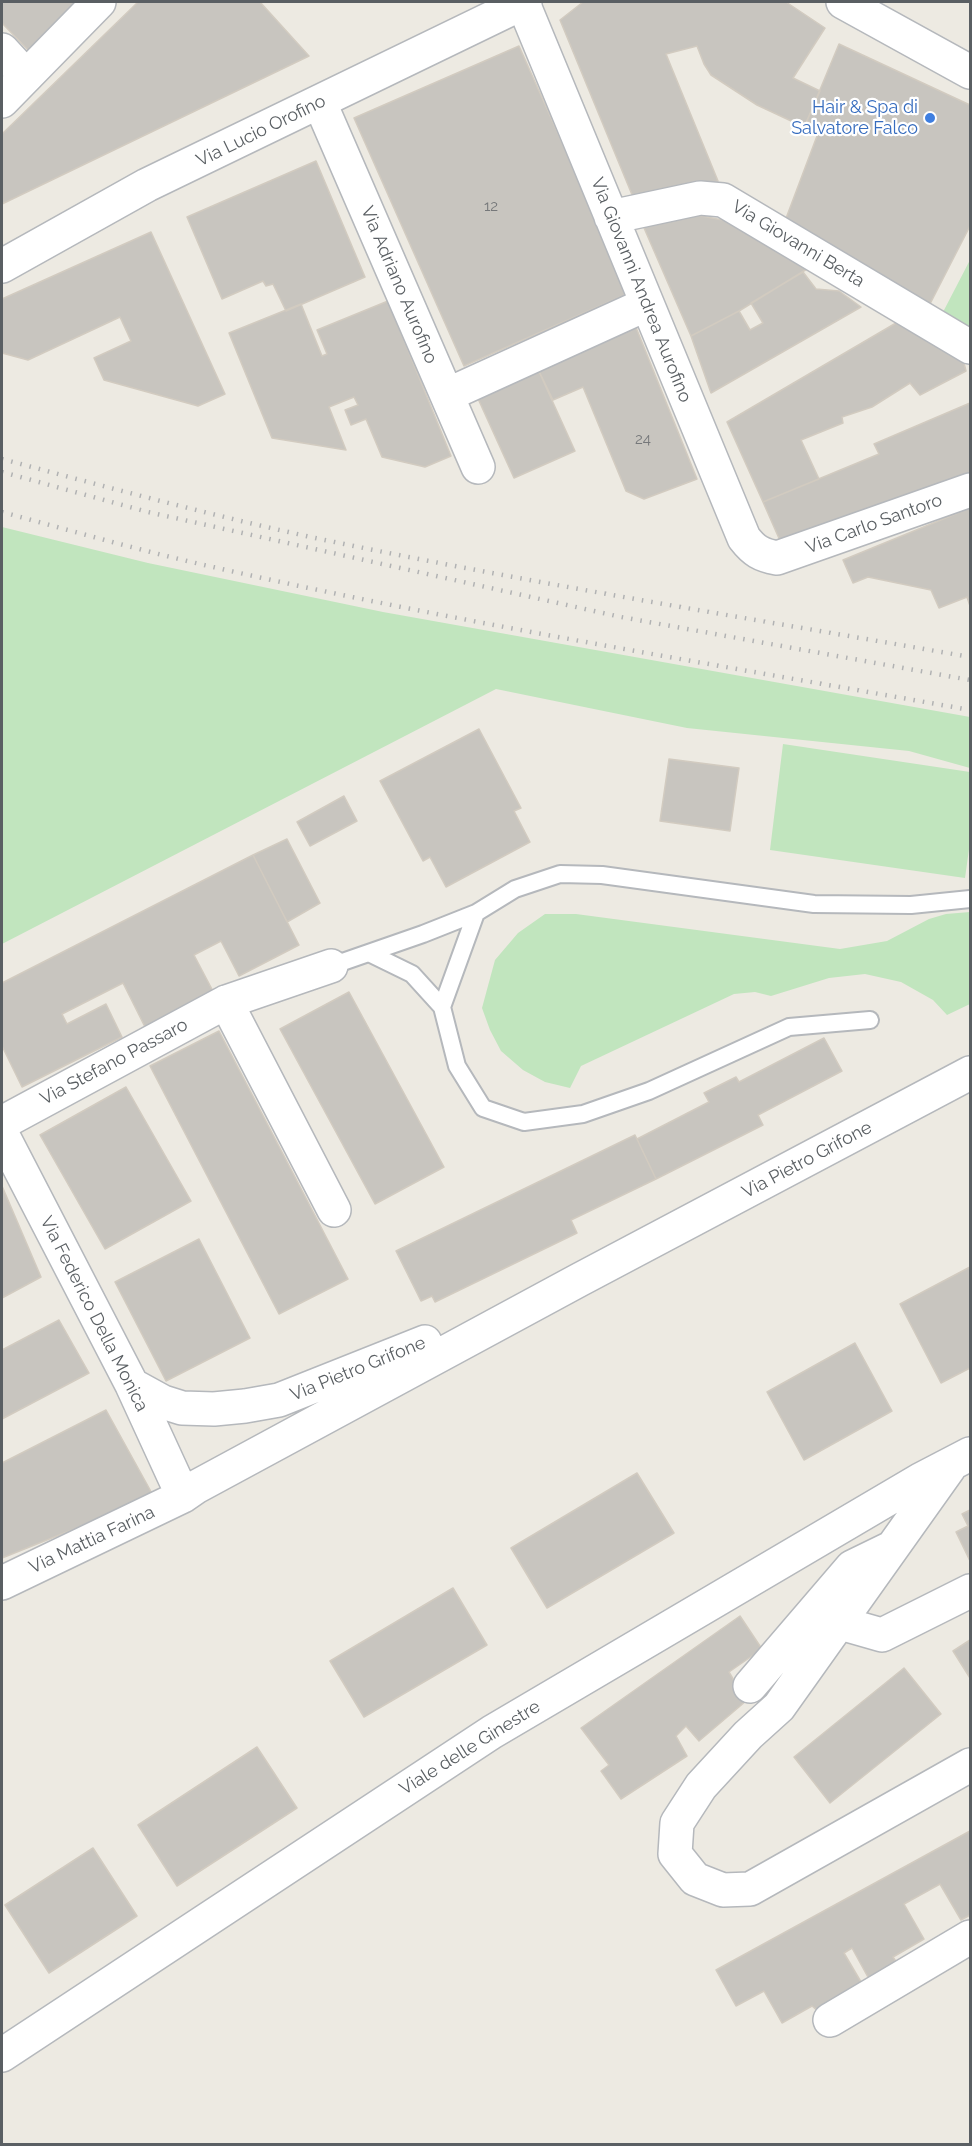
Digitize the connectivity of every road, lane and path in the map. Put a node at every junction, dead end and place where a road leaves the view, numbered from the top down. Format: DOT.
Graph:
graph roads {
  1 [pos="99,2"];
  2 [pos="524,2"];
  3 [pos="843,2"];
  4 [pos="2,50"];
  5 [pos="970,72"];
  6 [pos="26,76"];
  7 [pos="2,101"];
  8 [pos="320,103"];
  9 [pos="611,217"];
  10 [pos="2,266"];
  11 [pos="647,304"];
  12 [pos="970,347"];
  13 [pos="447,395"];
  14 [pos="478,467"];
  15 [pos="970,490"];
  16 [pos="777,558"];
  17 [pos="970,899"];
  18 [pos="476,913"];
  19 [pos="369,952"];
  20 [pos="331,966"];
  21 [pos="226,1002"];
  22 [pos="442,1007"];
  23 [pos="870,1020"];
  24 [pos="970,1073"];
  25 [pos="2,1123"];
  26 [pos="2,1134"];
  27 [pos="334,1210"];
  28 [pos="579,1280"];
  29 [pos="132,1385"];
  30 [pos="961,1459"];
  31 [pos="183,1496"];
  32 [pos="894,1547"];
  33 [pos="2,1583"];
  34 [pos="970,1591"];
  35 [pos="840,1623"];
  36 [pos="750,1686"];
  37 [pos="970,1765"];
  38 [pos="970,1937"];
  39 [pos="830,2020"];
  40 [pos="2,2055"];
  1 -- 6 [label="street"];
  2 -- 8 [label="street, Via Lucio Orofino"];
  2 -- 9 [label="street, Via Giovanni Andrea Aurofino"];
  3 -- 5 [label="street"];
  4 -- 6 [label="street"];
  6 -- 7 [label="street"];
  8 -- 10 [label="street, Via Lucio Orofino"];
  8 -- 13 [label="street, Via Adriano Aurofino"];
  9 -- 11 [label="street, Via Giovanni Andrea Aurofino"];
  9 -- 12 [label="street, Via Giovanni Berta"];
  11 -- 13 [label="street"];
  11 -- 16 [label="street, Via Giovanni Andrea Aurofino"];
  13 -- 14 [label="street, Via Adriano Aurofino"];
  15 -- 16 [label="street, Via Carlo Santoro"];
  17 -- 18 [label="lane"];
  18 -- 19 [label="lane"];
  18 -- 22 [label="lane"];
  19 -- 20 [label="lane"];
  19 -- 22 [label="lane"];
  20 -- 21 [label="street, Via Stefano Passaro"];
  21 -- 25 [label="street, Via Stefano Passaro"];
  21 -- 27 [label="street"];
  22 -- 23 [label="lane"];
  24 -- 28 [label="street, Via Pietro Grifone"];
  26 -- 29 [label="street, Via Federico Della Monica"];
  28 -- 29 [label="street, Via Pietro Grifone"];
  28 -- 31 [label="street, Via Pietro Grifone"];
  29 -- 31 [label="street, Via Federico Della Monica"];
  30 -- 32 [label="street, Viale delle Ginestre"];
  30 -- 40 [label="street, Viale delle Ginestre"];
  31 -- 33 [label="street, Via Mattia Farina"];
  32 -- 35 [label="street, Viale delle Ginestre"];
  32 -- 36 [label="street, Viale delle Ginestre"];
  34 -- 35 [label="street"];
  35 -- 37 [label="street, Viale delle Ginestre"];
  38 -- 39 [label="street"];
}
